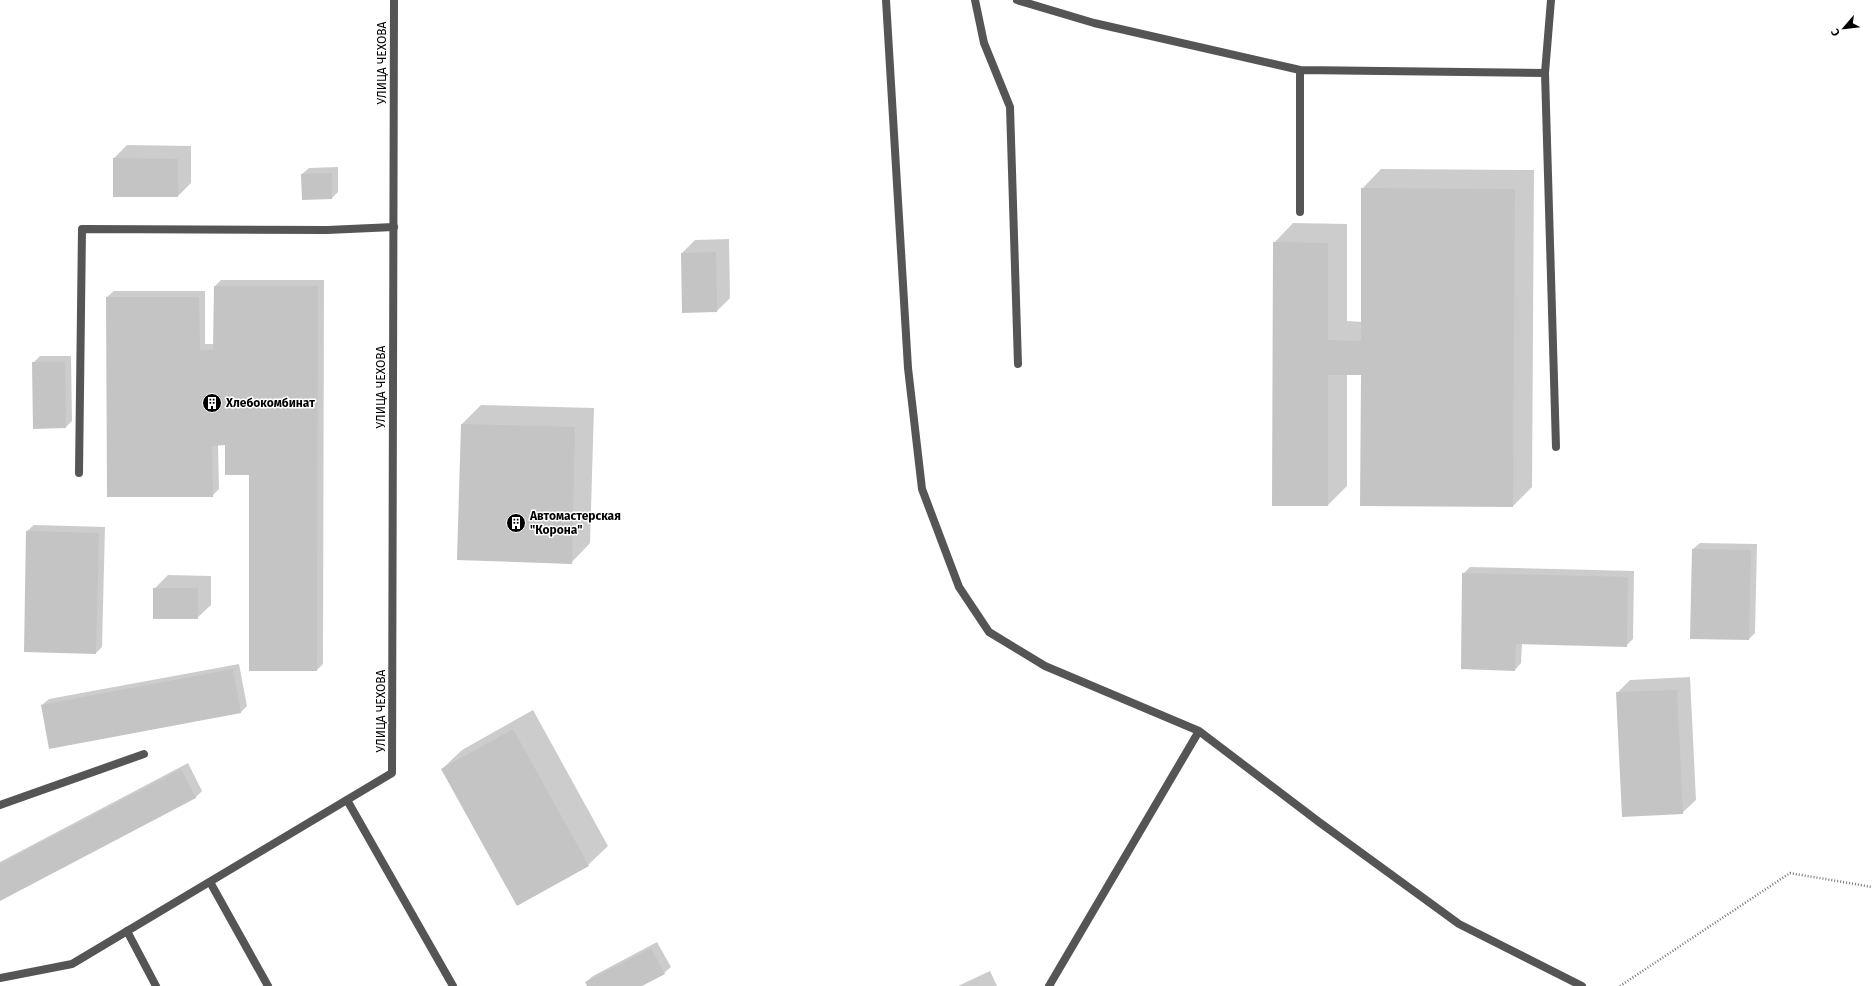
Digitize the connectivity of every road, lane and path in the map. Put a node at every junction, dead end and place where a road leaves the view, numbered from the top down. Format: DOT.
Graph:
graph roads {
  1 [pos="394,0"];
  2 [pos="886,0"];
  3 [pos="975,0"];
  4 [pos="1017,0"];
  5 [pos="1551,0"];
  6 [pos="1300,70"];
  7 [pos="1545,73"];
  8 [pos="1300,212"];
  9 [pos="394,227"];
  10 [pos="1018,364"];
  11 [pos="1556,447"];
  12 [pos="79,473"];
  13 [pos="1199,731"];
  14 [pos="144,754"];
  15 [pos="347,800"];
  16 [pos="0,805"];
  17 [pos="210,882"];
  18 [pos="1872,887"];
  19 [pos="126,932"];
  20 [pos="0,978"];
  21 [pos="156,986"];
  22 [pos="268,986"];
  23 [pos="453,986"];
  24 [pos="1049,986"];
  25 [pos="1582,986"];
  26 [pos="1620,986"];
  1 -- 9 [label="street, УЛИЦА ЧЕХОВА"];
  2 -- 13 [label="street"];
  3 -- 10 [label="street"];
  4 -- 6 [label="street"];
  5 -- 7 [label="street"];
  6 -- 7 [label="street"];
  6 -- 8 [label="street"];
  7 -- 11 [label="street"];
  9 -- 12 [label="street"];
  9 -- 15 [label="street, УЛИЦА ЧЕХОВА"];
  13 -- 24 [label="street"];
  13 -- 25 [label="street"];
  14 -- 16 [label="street"];
  15 -- 17 [label="street"];
  15 -- 23 [label="street"];
  17 -- 19 [label="street"];
  17 -- 22 [label="street"];
  18 -- 26 [label="path"];
  19 -- 20 [label="street"];
  19 -- 21 [label="street"];
}
